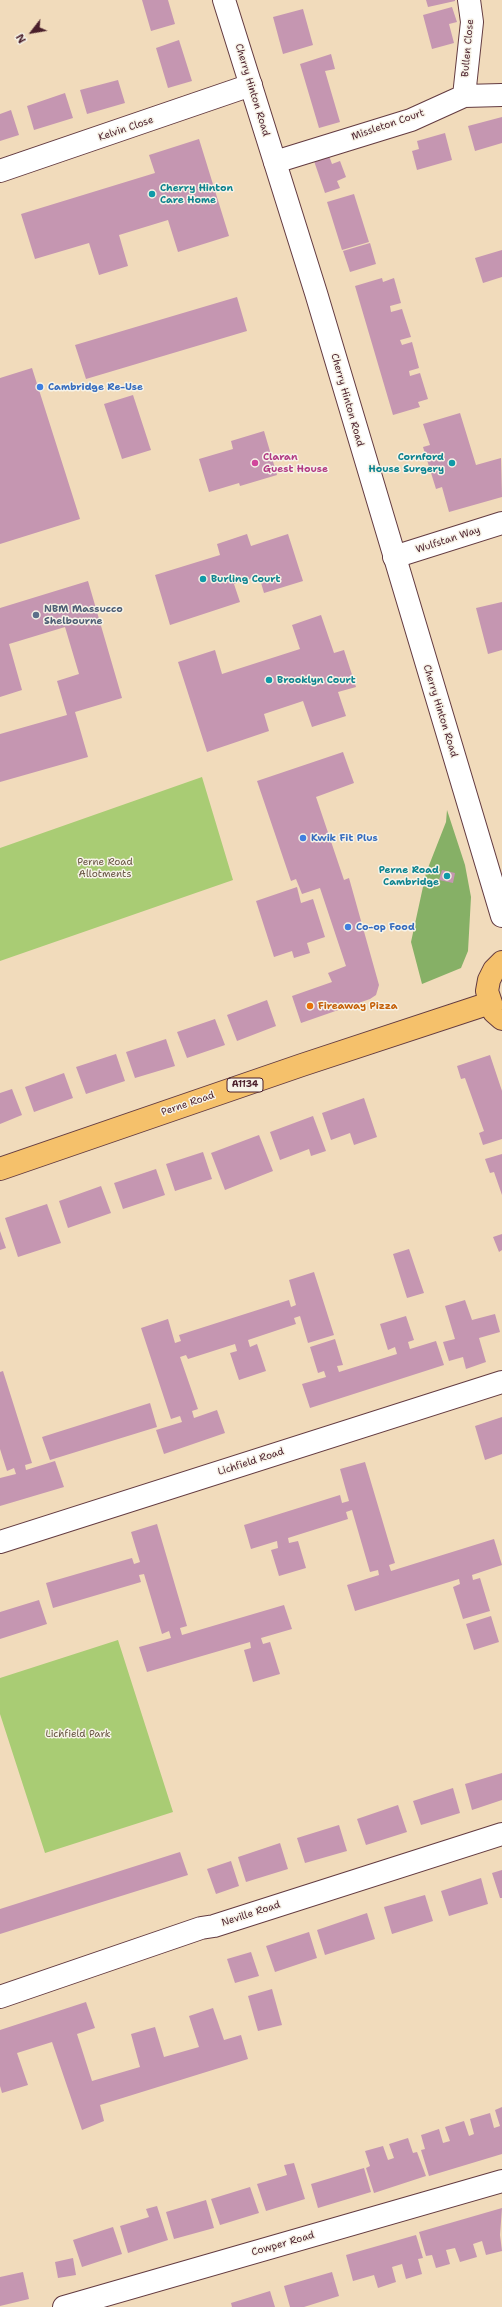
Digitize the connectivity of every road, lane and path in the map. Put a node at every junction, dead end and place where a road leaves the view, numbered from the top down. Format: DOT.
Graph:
graph roads {
  1 [pos="224,0"];
  2 [pos="469,0"];
  3 [pos="251,85"];
  4 [pos="502,95"];
  5 [pos="464,96"];
  6 [pos="275,162"];
  7 [pos="0,170"];
  8 [pos="502,523"];
  9 [pos="394,557"];
  10 [pos="502,916"];
  11 [pos="502,962"];
  12 [pos="496,1011"];
  13 [pos="0,1169"];
  14 [pos="502,1382"];
  15 [pos="0,1542"];
  16 [pos="502,1834"];
  17 [pos="0,1997"];
  18 [pos="502,2181"];
  19 [pos="64,2307"];
  1 -- 3 [label="street, Cherry Hinton Road"];
  2 -- 5 [label="street, Bullen Close"];
  3 -- 6 [label="street, Cherry Hinton Road"];
  3 -- 7 [label="street, Kelvin Close"];
  4 -- 5 [label="street, Missleton Court"];
  5 -- 6 [label="street, Missleton Court"];
  6 -- 9 [label="street, Cherry Hinton Road"];
  8 -- 9 [label="street, Wulfstan Way"];
  9 -- 10 [label="street, Cherry Hinton Road"];
  11 -- 12 [label="main road"];
  12 -- 13 [label="main road, Perne Road / A1134"];
  14 -- 15 [label="street, Lichfield Road"];
  16 -- 17 [label="street, Neville Road"];
  18 -- 19 [label="street, Cowper Road"];
}
